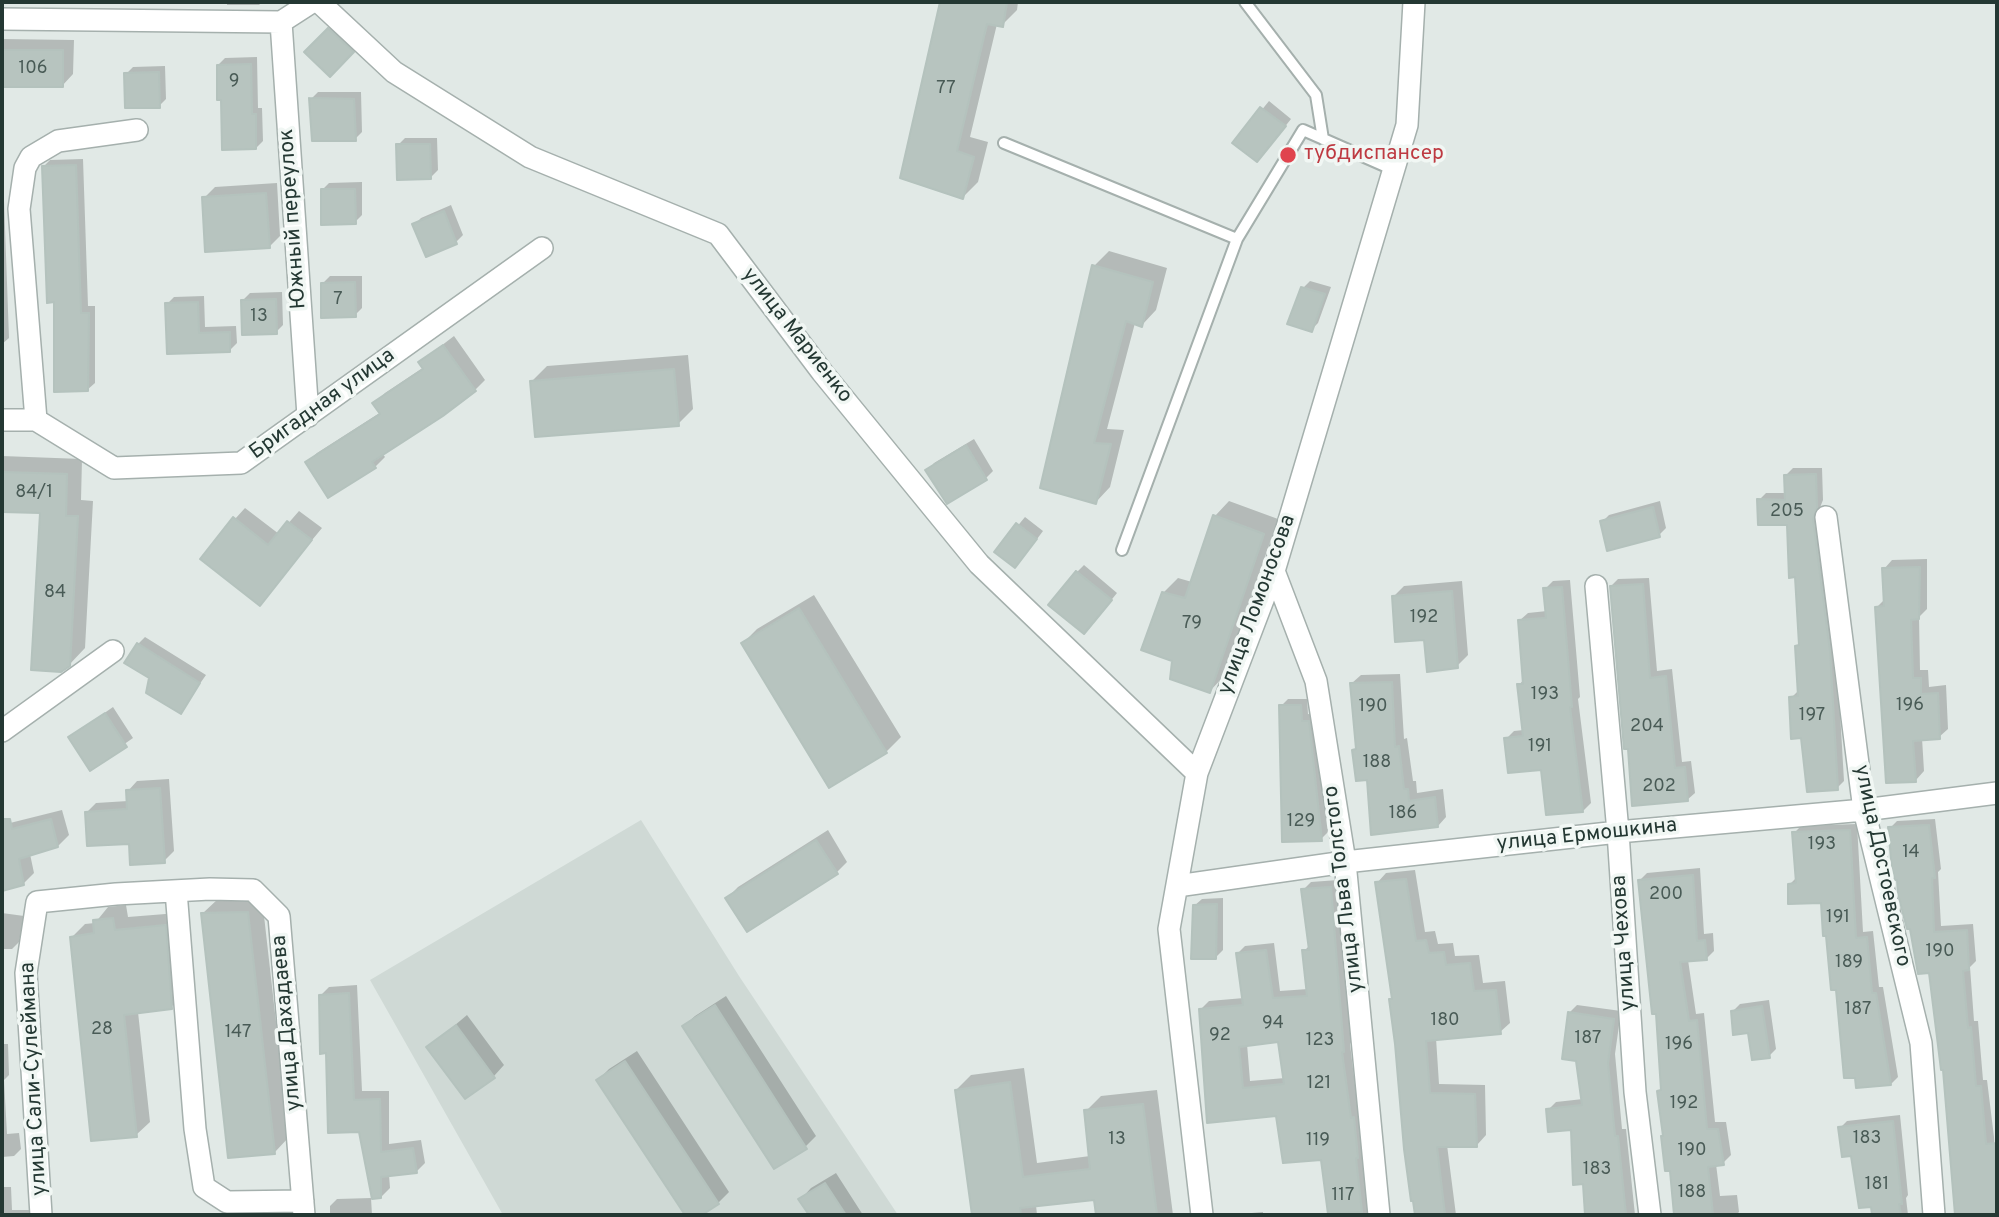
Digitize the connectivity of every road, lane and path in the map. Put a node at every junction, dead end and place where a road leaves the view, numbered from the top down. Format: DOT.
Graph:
graph roads {
  1 [pos="312,2"];
  2 [pos="319,2"];
  3 [pos="1245,2"];
  4 [pos="1414,2"];
  5 [pos="2,19"];
  6 [pos="281,22"];
  7 [pos="137,130"];
  8 [pos="1323,139"];
  9 [pos="1004,143"];
  10 [pos="1394,170"];
  11 [pos="1237,239"];
  12 [pos="542,248"];
  13 [pos="308,416"];
  14 [pos="36,419"];
  15 [pos="2,420"];
  16 [pos="1826,517"];
  17 [pos="1122,550"];
  18 [pos="1274,571"];
  19 [pos="1595,586"];
  20 [pos="113,651"];
  21 [pos="2,730"];
  22 [pos="1197,773"];
  23 [pos="1997,793"];
  24 [pos="1864,810"];
  25 [pos="1618,832"];
  26 [pos="1345,862"];
  27 [pos="1177,886"];
  28 [pos="176,891"];
  29 [pos="37,902"];
  30 [pos="304,1208"];
  31 [pos="41,1215"];
  32 [pos="1202,1215"];
  33 [pos="1379,1215"];
  34 [pos="1650,1215"];
  35 [pos="1934,1215"];
  1 -- 6 [label="street"];
  2 -- 22 [label="street, улица Мариенко"];
  3 -- 8 [label="lane"];
  4 -- 10 [label="street, улица Ломоносова"];
  5 -- 6 [label="street"];
  6 -- 13 [label="street, Южный переулок"];
  7 -- 14 [label="street"];
  8 -- 10 [label="lane"];
  8 -- 11 [label="lane"];
  9 -- 11 [label="lane"];
  10 -- 18 [label="street, улица Ломоносова"];
  11 -- 17 [label="lane"];
  12 -- 13 [label="street, Бригадная улица"];
  13 -- 14 [label="street, Бригадная улица"];
  14 -- 15 [label="street"];
  16 -- 24 [label="street, улица Достоевского"];
  18 -- 22 [label="street, улица Ломоносова"];
  18 -- 26 [label="street, улица Льва Толстого"];
  19 -- 25 [label="street, улица Чехова"];
  20 -- 21 [label="street"];
  22 -- 27 [label="street, улица Ломоносова"];
  23 -- 24 [label="street, улица Ермошкина"];
  24 -- 25 [label="street, улица Ермошкина"];
  24 -- 35 [label="street, улица Достоевского"];
  25 -- 26 [label="street, улица Ермошкина"];
  25 -- 34 [label="street, улица Чехова"];
  26 -- 27 [label="street, улица Ермошкина"];
  26 -- 33 [label="street, улица Льва Толстого"];
  27 -- 32 [label="street, улица Ломоносова"];
  28 -- 29 [label="street, улица Дахадаева"];
  28 -- 30 [label="street"];
  28 -- 30 [label="street, улица Дахадаева"];
  29 -- 31 [label="street, улица Сали-Сулеймана"];
}
